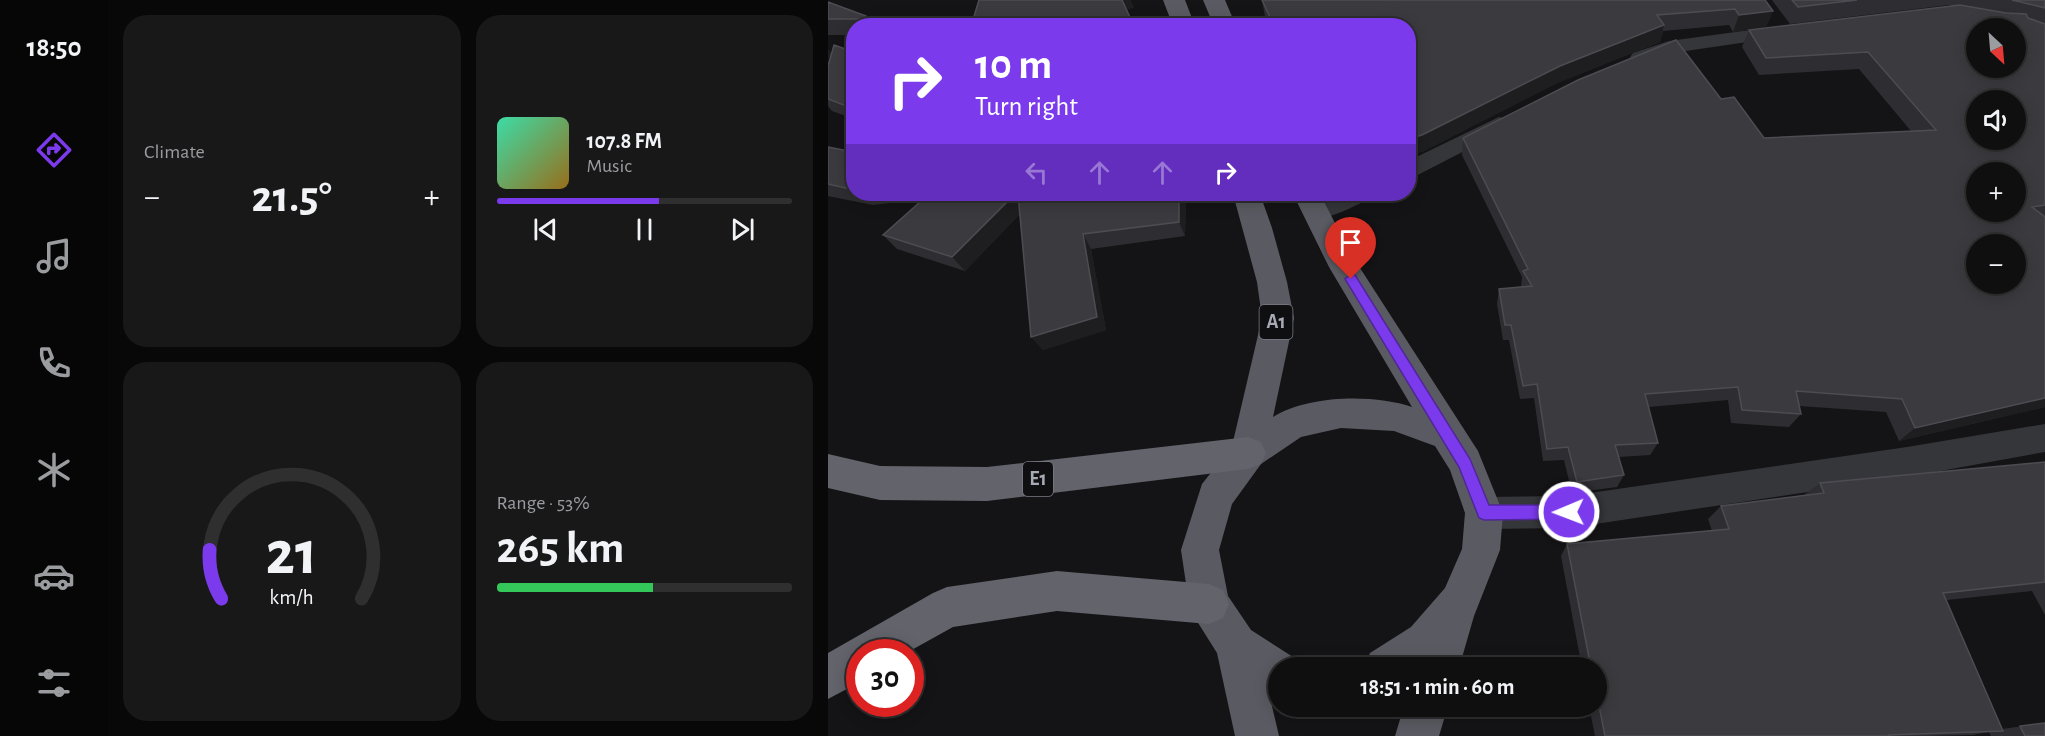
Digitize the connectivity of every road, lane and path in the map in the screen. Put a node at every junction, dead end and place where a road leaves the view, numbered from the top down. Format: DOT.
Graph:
graph roads {
  1 [pos="1174,0"];
  2 [pos="1214,0"];
  3 [pos="1181,18"];
  4 [pos="1222,18"];
  5 [pos="1805,29"];
  6 [pos="1617,67"];
  7 [pos="1516,115"];
  8 [pos="1416,168"];
  9 [pos="1248,201"];
  10 [pos="1311,202"];
  11 [pos="1448,435"];
  12 [pos="2045,438"];
  13 [pos="1248,453"];
  14 [pos="828,471"];
  15 [pos="1484,513"];
  16 [pos="1458,602"];
  17 [pos="1209,604"];
  18 [pos="891,639"];
  19 [pos="1236,645"];
  20 [pos="1402,657"];
  21 [pos="1441,657"];
  22 [pos="846,666"];
  23 [pos="1268,666"];
  24 [pos="828,678"];
  25 [pos="1423,717"];
  26 [pos="1257,736"];
  27 [pos="1417,736"];
  1 -- 3 [label="highway"];
  2 -- 4 [label="highway"];
  5 -- 6 [label="street"];
  7 -- 8 [label="street"];
  9 -- 13 [label="highway, A1"];
  10 -- 11 [label="highway"];
  11 -- 13 [label="highway"];
  11 -- 15 [label="highway"];
  12 -- 15 [label="street"];
  13 -- 14 [label="highway, E1"];
  13 -- 17 [label="highway"];
  15 -- 16 [label="highway"];
  16 -- 20 [label="highway"];
  16 -- 21 [label="highway"];
  17 -- 18 [label="highway"];
  17 -- 19 [label="highway"];
  19 -- 23 [label="highway"];
  19 -- 26 [label="highway"];
  22 -- 24 [label="highway"];
  25 -- 27 [label="highway"];
}
